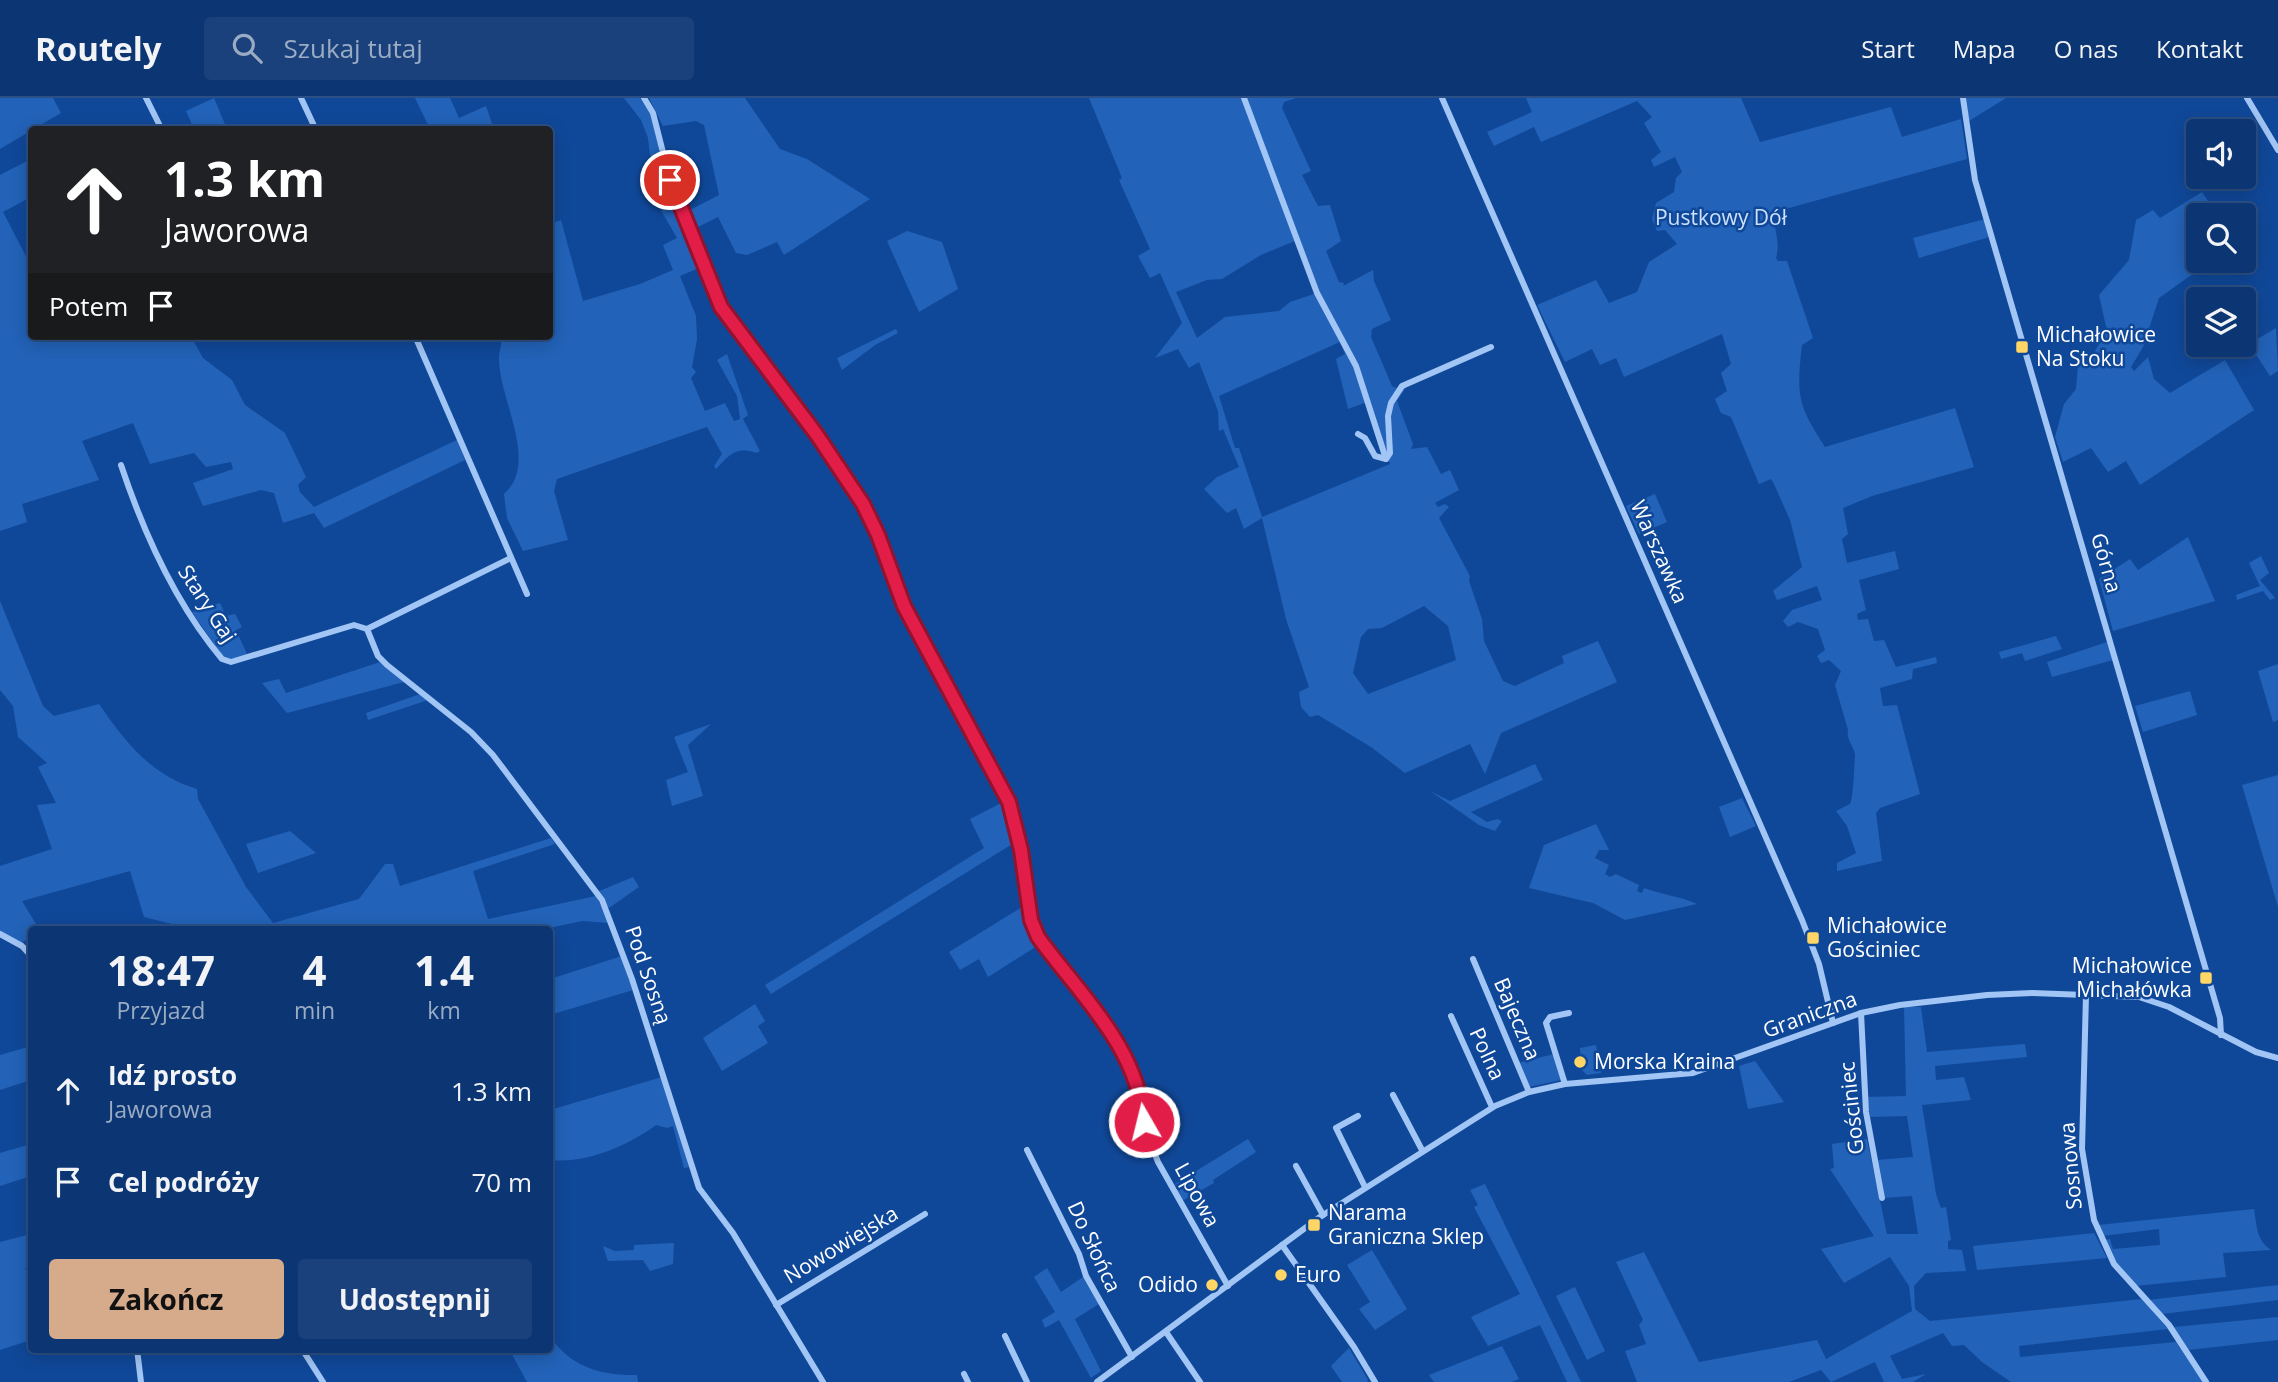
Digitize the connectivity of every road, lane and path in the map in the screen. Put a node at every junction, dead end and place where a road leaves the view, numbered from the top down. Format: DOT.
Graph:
graph roads {
  1 [pos="146,98"];
  2 [pos="301,98"];
  3 [pos="643,98"];
  4 [pos="1244,98"];
  5 [pos="1442,98"];
  6 [pos="1963,98"];
  7 [pos="2247,98"];
  8 [pos="160,126"];
  9 [pos="314,126"];
  10 [pos="2278,149"];
  11 [pos="417,340"];
  12 [pos="1491,347"];
  13 [pos="1358,433"];
  14 [pos="1386,459"];
  15 [pos="121,465"];
  16 [pos="511,558"];
  17 [pos="527,594"];
  18 [pos="367,629"];
  19 [pos="0,934"];
  20 [pos="28,953"];
  21 [pos="1473,959"];
  22 [pos="2086,995"];
  23 [pos="1569,1013"];
  24 [pos="1861,1013"];
  25 [pos="1451,1016"];
  26 [pos="1833,1023"];
  27 [pos="2221,1035"];
  28 [pos="2278,1058"];
  29 [pos="1565,1084"];
  30 [pos="1529,1092"];
  31 [pos="1393,1095"];
  32 [pos="1493,1107"];
  33 [pos="1358,1116"];
  34 [pos="1027,1150"];
  35 [pos="1422,1150"];
  36 [pos="1296,1166"];
  37 [pos="1365,1187"];
  38 [pos="1882,1198"];
  39 [pos="925,1214"];
  40 [pos="1323,1215"];
  41 [pos="1282,1245"];
  42 [pos="1228,1286"];
  43 [pos="776,1305"];
  44 [pos="1166,1332"];
  45 [pos="1005,1336"];
  46 [pos="137,1353"];
  47 [pos="305,1353"];
  48 [pos="1132,1357"];
  49 [pos="964,1374"];
  50 [pos="141,1382"];
  51 [pos="323,1382"];
  52 [pos="823,1382"];
  53 [pos="968,1382"];
  54 [pos="1027,1382"];
  55 [pos="1097,1382"];
  56 [pos="1200,1382"];
  57 [pos="1375,1382"];
  58 [pos="2206,1382"];
  1 -- 8 [label="street"];
  2 -- 9 [label="street"];
  3 -- 42 [label="street, Lipowa"];
  4 -- 14 [label="street"];
  5 -- 26 [label="street, Warszawka"];
  6 -- 27 [label="street, Górna"];
  7 -- 10 [label="street"];
  11 -- 16 [label="street"];
  12 -- 14 [label="street"];
  13 -- 14 [label="street"];
  15 -- 18 [label="street, Stary Gaj"];
  16 -- 17 [label="street"];
  16 -- 18 [label="street"];
  18 -- 43 [label="street, Pod Sosną"];
  19 -- 20 [label="street"];
  21 -- 30 [label="street, Bajeczna"];
  22 -- 24 [label="street, Graniczna"];
  22 -- 27 [label="street, Graniczna"];
  22 -- 58 [label="street, Sosnowa"];
  23 -- 29 [label="street"];
  24 -- 26 [label="street, Graniczna"];
  24 -- 38 [label="street, Gościniec"];
  25 -- 32 [label="street, Polna"];
  26 -- 29 [label="street, Graniczna"];
  27 -- 28 [label="street, Graniczna"];
  29 -- 30 [label="street, Graniczna"];
  30 -- 32 [label="street, Graniczna"];
  31 -- 35 [label="street"];
  32 -- 35 [label="street, Graniczna"];
  33 -- 37 [label="street"];
  34 -- 48 [label="street, Do Słońca"];
  35 -- 37 [label="street, Graniczna"];
  36 -- 40 [label="street"];
  37 -- 40 [label="street, Graniczna"];
  39 -- 43 [label="street, Nowowiejska"];
  40 -- 41 [label="street, Graniczna"];
  41 -- 42 [label="street, Graniczna"];
  41 -- 57 [label="street"];
  42 -- 44 [label="street, Graniczna"];
  43 -- 52 [label="street, Pod Sosną"];
  44 -- 48 [label="street, Graniczna"];
  44 -- 56 [label="street"];
  45 -- 54 [label="street"];
  46 -- 50 [label="street"];
  47 -- 51 [label="street"];
  48 -- 55 [label="street, Graniczna"];
  49 -- 53 [label="street"];
}
